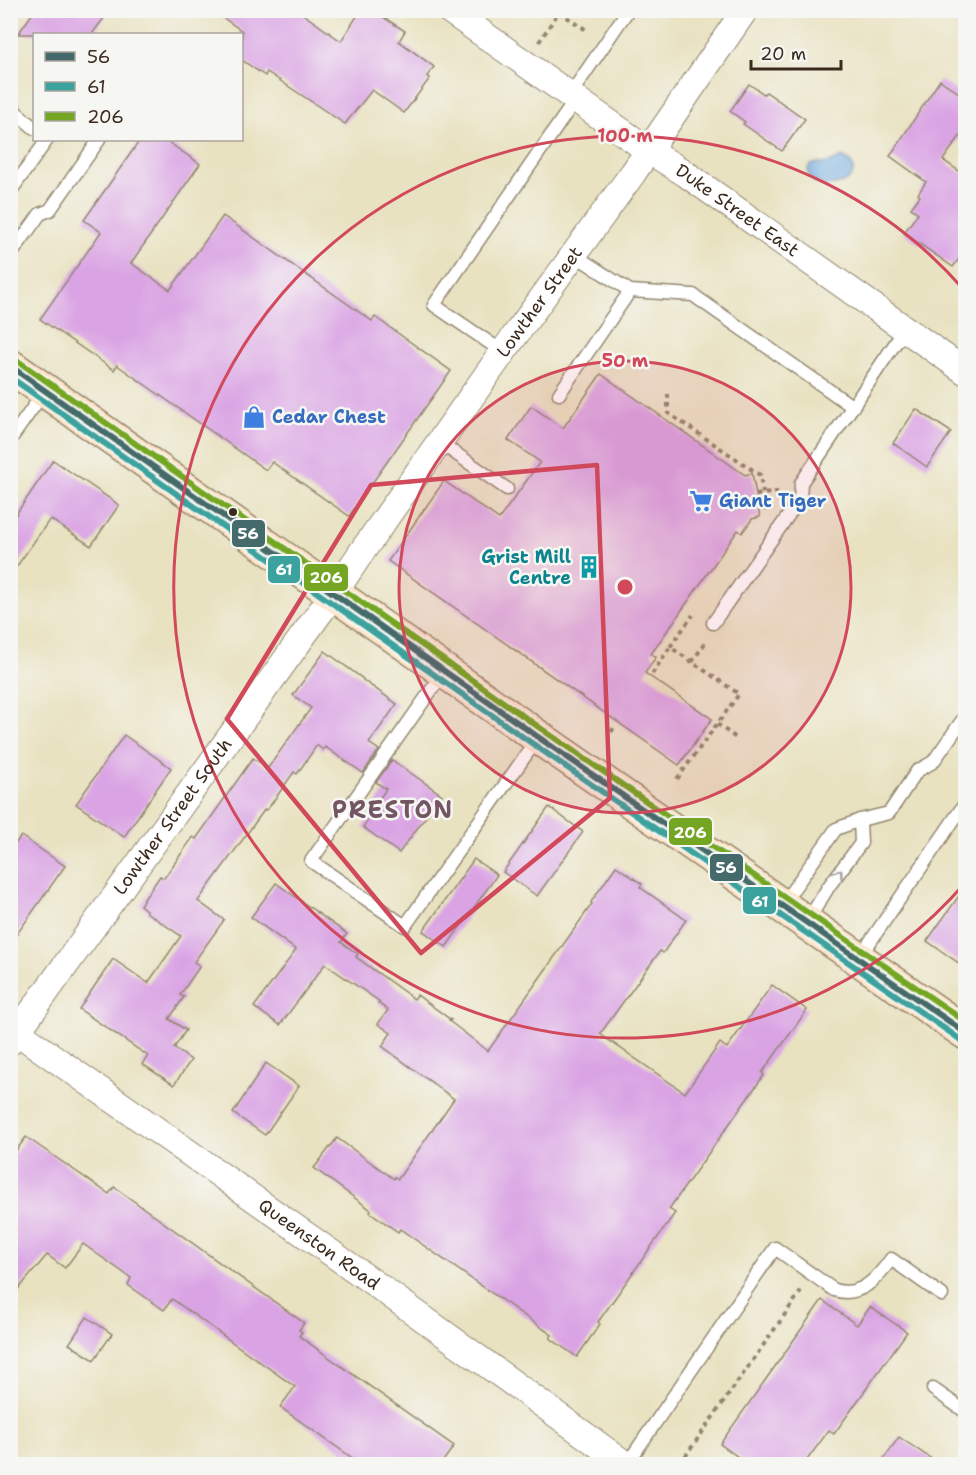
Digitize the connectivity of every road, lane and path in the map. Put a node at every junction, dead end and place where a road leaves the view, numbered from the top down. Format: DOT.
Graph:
graph roads {
  1 [pos="449,10"];
  2 [pos="628,10"];
  3 [pos="745,10"];
  4 [pos="560,11"];
  5 [pos="595,36"];
  6 [pos="537,45"];
  7 [pos="10,96"];
  8 [pos="573,97"];
  9 [pos="33,127"];
  10 [pos="46,141"];
  11 [pos="98,141"];
  12 [pos="648,150"];
  13 [pos="10,192"];
  14 [pos="573,254"];
  15 [pos="10,256"];
  16 [pos="630,291"];
  17 [pos="905,329"];
  18 [pos="502,352"];
  19 [pos="10,366"];
  20 [pos="966,372"];
  21 [pos="44,390"];
  22 [pos="559,394"];
  23 [pos="853,407"];
  24 [pos="10,440"];
  25 [pos="439,442"];
  26 [pos="507,489"];
  27 [pos="334,593"];
  28 [pos="713,623"];
  29 [pos="670,646"];
  30 [pos="445,671"];
  31 [pos="652,674"];
  32 [pos="966,715"];
  33 [pos="717,724"];
  34 [pos="538,737"];
  35 [pos="736,738"];
  36 [pos="965,804"];
  37 [pos="860,820"];
  38 [pos="794,913"];
  39 [pos="858,959"];
  40 [pos="966,1033"];
  41 [pos="13,1034"];
  42 [pos="813,1275"];
  43 [pos="942,1295"];
  44 [pos="933,1389"];
  45 [pos="966,1412"];
  46 [pos="626,1464"];
  47 [pos="680,1464"];
  1 -- 8 [label="street, Duke Street East"];
  2 -- 8 [label="lane"];
  3 -- 12 [label="street, Lowther Street"];
  4 -- 5 [label="path"];
  4 -- 6 [label="path"];
  7 -- 9 [label="lane"];
  8 -- 12 [label="street, Duke Street East"];
  8 -- 18 [label="lane"];
  10 -- 13 [label="lane"];
  11 -- 15 [label="lane"];
  12 -- 14 [label="street, Lowther Street"];
  12 -- 17 [label="street, Duke Street East"];
  14 -- 16 [label="lane"];
  14 -- 18 [label="street, Lowther Street"];
  16 -- 22 [label="lane"];
  16 -- 23 [label="lane"];
  17 -- 20 [label="street, Duke Street East"];
  17 -- 23 [label="lane"];
  18 -- 25 [label="street, Lowther Street"];
  19 -- 21 [label="main road"];
  21 -- 24 [label="lane"];
  21 -- 27 [label="main road"];
  23 -- 28 [label="lane"];
  25 -- 26 [label="lane"];
  25 -- 27 [label="street, Lowther Street"];
  27 -- 30 [label="main road"];
  27 -- 41 [label="street, Lowther Street South"];
  29 -- 31 [label="path"];
  30 -- 34 [label="main road"];
  30 -- 34 [label="lane"];
  32 -- 37 [label="lane"];
  33 -- 35 [label="path"];
  34 -- 38 [label="main road"];
  36 -- 39 [label="lane"];
  37 -- 38 [label="lane"];
  38 -- 37 [label="lane, one-way"];
  38 -- 39 [label="main road"];
  39 -- 40 [label="main road"];
  41 -- 46 [label="street, Queenston Road"];
  42 -- 43 [label="lane"];
  42 -- 46 [label="lane"];
  42 -- 47 [label="path"];
  44 -- 45 [label="lane"];
}
